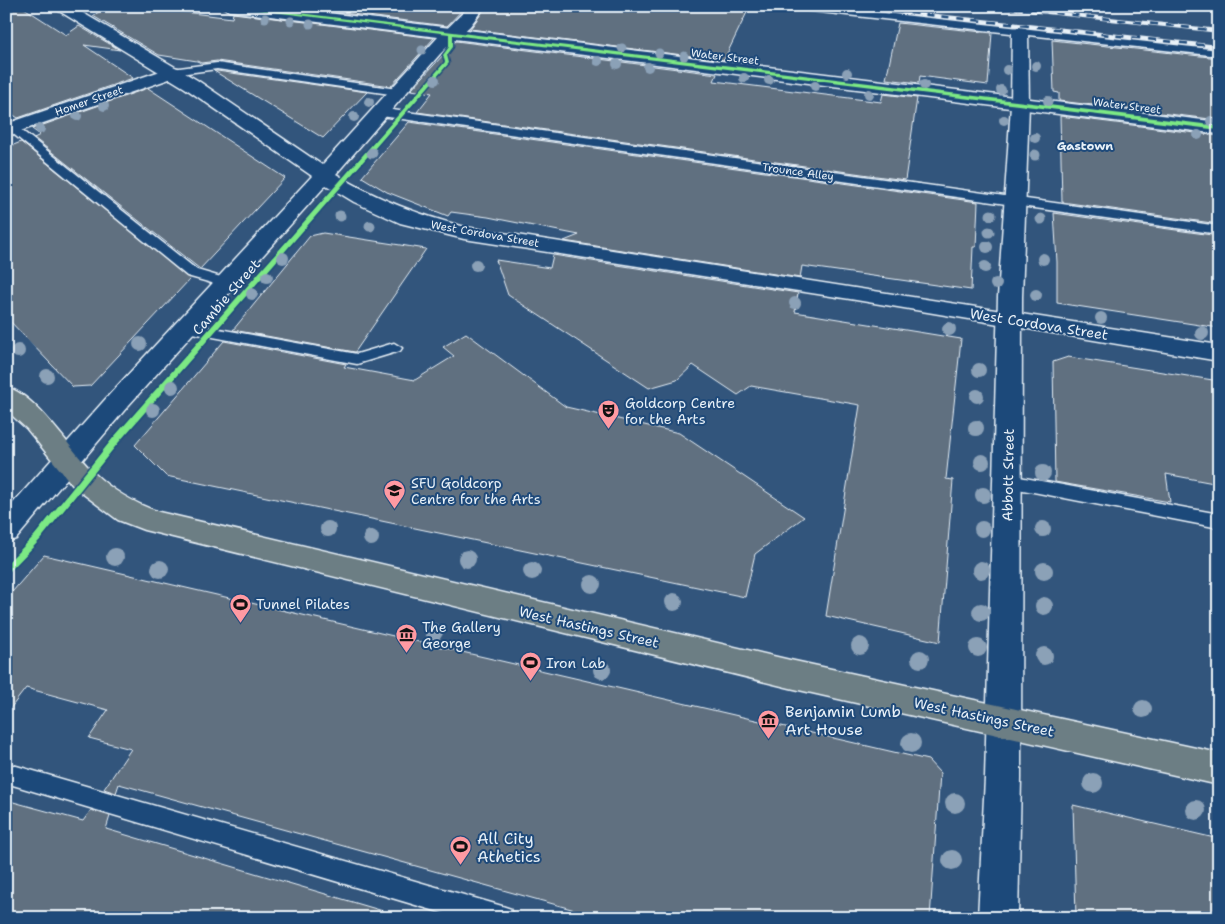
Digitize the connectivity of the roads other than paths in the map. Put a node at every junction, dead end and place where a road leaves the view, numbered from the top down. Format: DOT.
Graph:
graph roads {
  1 [pos="59,6"];
  2 [pos="229,6"];
  3 [pos="477,6"];
  4 [pos="792,6"];
  5 [pos="1020,32"];
  6 [pos="451,34"];
  7 [pos="1219,53"];
  8 [pos="172,72"];
  9 [pos="397,92"];
  10 [pos="1020,105"];
  11 [pos="378,112"];
  12 [pos="9,126"];
  13 [pos="1219,128"];
  14 [pos="324,175"];
  15 [pos="1014,202"];
  16 [pos="1219,230"];
  17 [pos="226,283"];
  18 [pos="1011,319"];
  19 [pos="186,328"];
  20 [pos="394,348"];
  21 [pos="1219,353"];
  22 [pos="6,395"];
  23 [pos="66,462"];
  24 [pos="1008,481"];
  25 [pos="1219,521"];
  26 [pos="6,531"];
  27 [pos="1004,721"];
  28 [pos="1219,769"];
  29 [pos="6,773"];
  30 [pos="502,918"];
  31 [pos="998,918"];
  1 -- 8 [label="main road, West Cordova Street"];
  2 -- 6 [label="main road, Water Street"];
  3 -- 6 [label="main road, Cambie Street"];
  4 -- 5 [label="lane"];
  5 -- 7 [label="lane"];
  5 -- 10 [label="main road, Abbott Street"];
  6 -- 9 [label="main road, Cambie Street"];
  6 -- 10 [label="main road, Water Street"];
  8 -- 9 [label="lane"];
  8 -- 12 [label="main road, Homer Street"];
  8 -- 14 [label="main road, West Cordova Street"];
  9 -- 11 [label="main road, Cambie Street"];
  10 -- 13 [label="main road, Water Street"];
  10 -- 15 [label="main road, Abbott Street"];
  11 -- 14 [label="main road, Cambie Street"];
  11 -- 15 [label="lane, Trounce Alley"];
  12 -- 17 [label="lane"];
  14 -- 17 [label="main road, Cambie Street"];
  14 -- 18 [label="main road, West Cordova Street"];
  15 -- 16 [label="lane, Trounce Alley"];
  15 -- 18 [label="main road, Abbott Street"];
  17 -- 19 [label="main road, Cambie Street"];
  18 -- 21 [label="main road, West Cordova Street"];
  18 -- 24 [label="main road, Abbott Street"];
  19 -- 20 [label="lane"];
  19 -- 23 [label="main road, Cambie Street"];
  22 -- 23 [label="main road, West Hastings Street"];
  23 -- 26 [label="main road, Cambie Street"];
  23 -- 27 [label="main road, West Hastings Street"];
  24 -- 25 [label="lane"];
  24 -- 27 [label="main road, Abbott Street"];
  27 -- 28 [label="main road, West Hastings Street"];
  27 -- 31 [label="main road, Abbott Street"];
  29 -- 30 [label="lane"];
}
